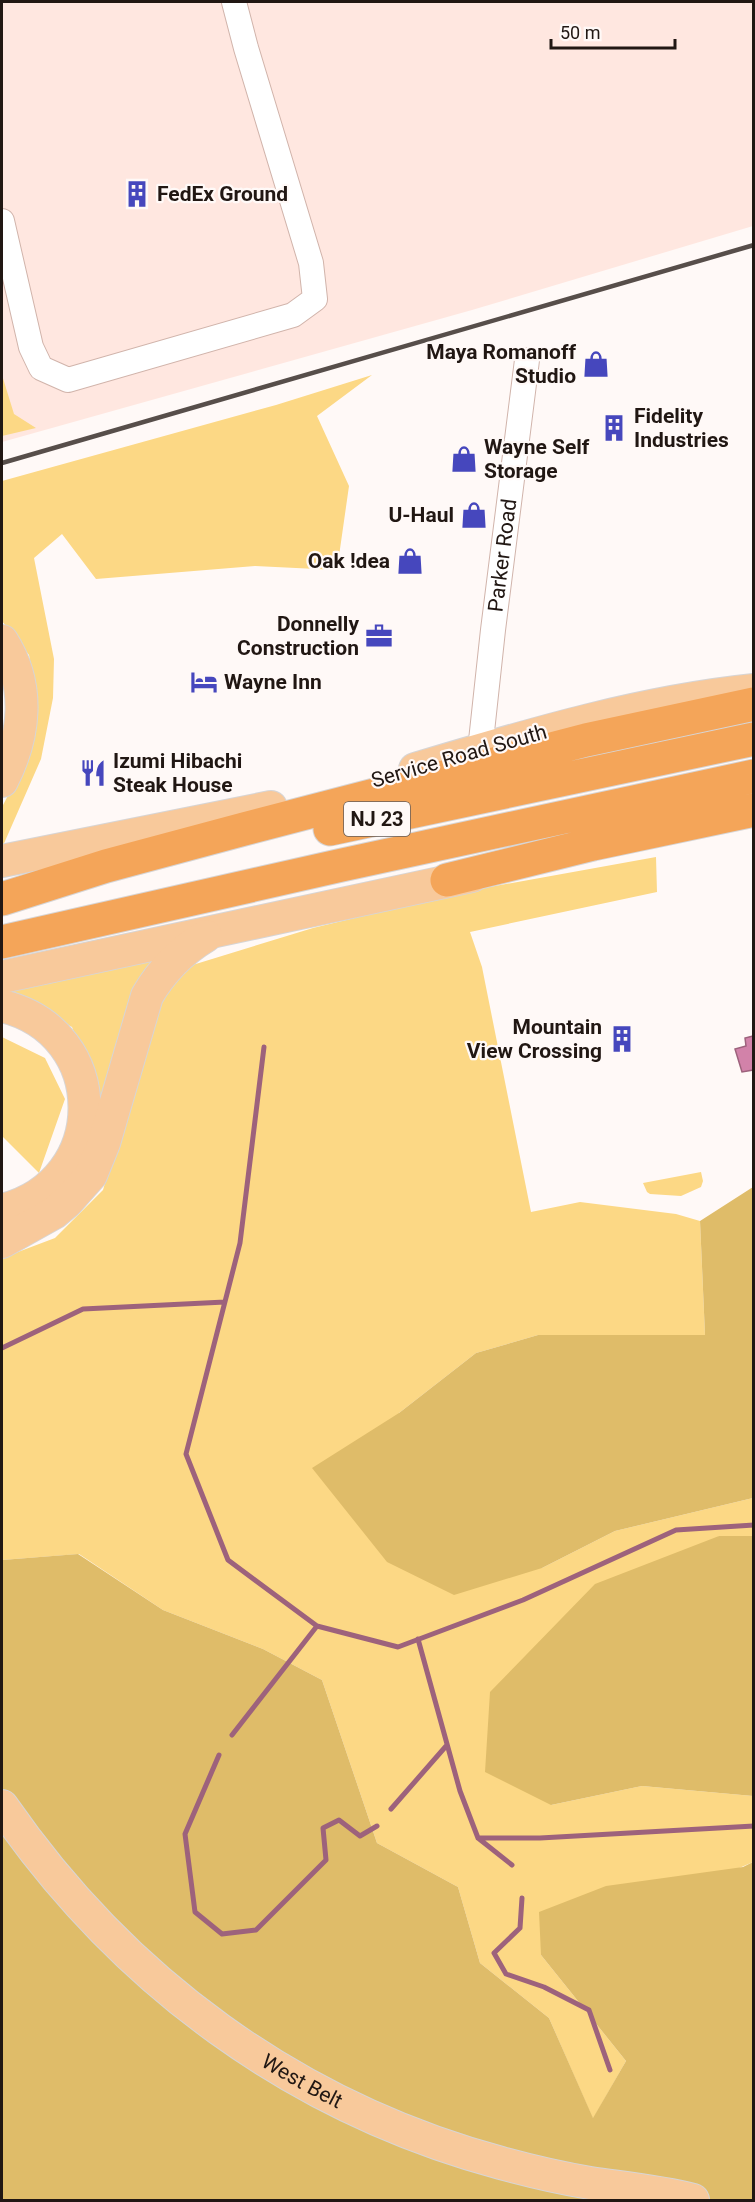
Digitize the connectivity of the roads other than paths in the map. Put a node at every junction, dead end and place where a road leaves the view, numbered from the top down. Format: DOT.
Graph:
graph roads {
  1 [pos="234,2"];
  2 [pos="2,220"];
  3 [pos="527,360"];
  4 [pos="2,641"];
  5 [pos="753,690"];
  6 [pos="753,704"];
  7 [pos="753,739"];
  8 [pos="480,750"];
  9 [pos="753,776"];
  10 [pos="2,781"];
  11 [pos="753,810"];
  12 [pos="753,826"];
  13 [pos="13,858"];
  14 [pos="342,865"];
  15 [pos="447,880"];
  16 [pos="2,899"];
  17 [pos="2,927"];
  18 [pos="221,928"];
  19 [pos="2,942"];
  20 [pos="2,977"];
  21 [pos="2,1006"];
  22 [pos="2,1209"];
  23 [pos="2,1242"];
  24 [pos="2,1806"];
  25 [pos="693,2200"];
  1 -- 2 [label="street"];
  3 -- 8 [label="street, Parker Road"];
  4 -- 10 [label="main road"];
  5 -- 8 [label="main road, Service Road South"];
  6 -- 16 [label="highway"];
  7 -- 16 [label="highway, NJ 23"];
  8 -- 13 [label="main road, Service Road South"];
  9 -- 14 [label="highway, NJ 23"];
  11 -- 15 [label="highway"];
  12 -- 15 [label="main road"];
  14 -- 17 [label="highway"];
  14 -- 19 [label="highway, NJ 23"];
  15 -- 18 [label="main road"];
  18 -- 20 [label="main road"];
  18 -- 23 [label="main road"];
  21 -- 22 [label="main road"];
  24 -- 25 [label="main road, West Belt"];
}
